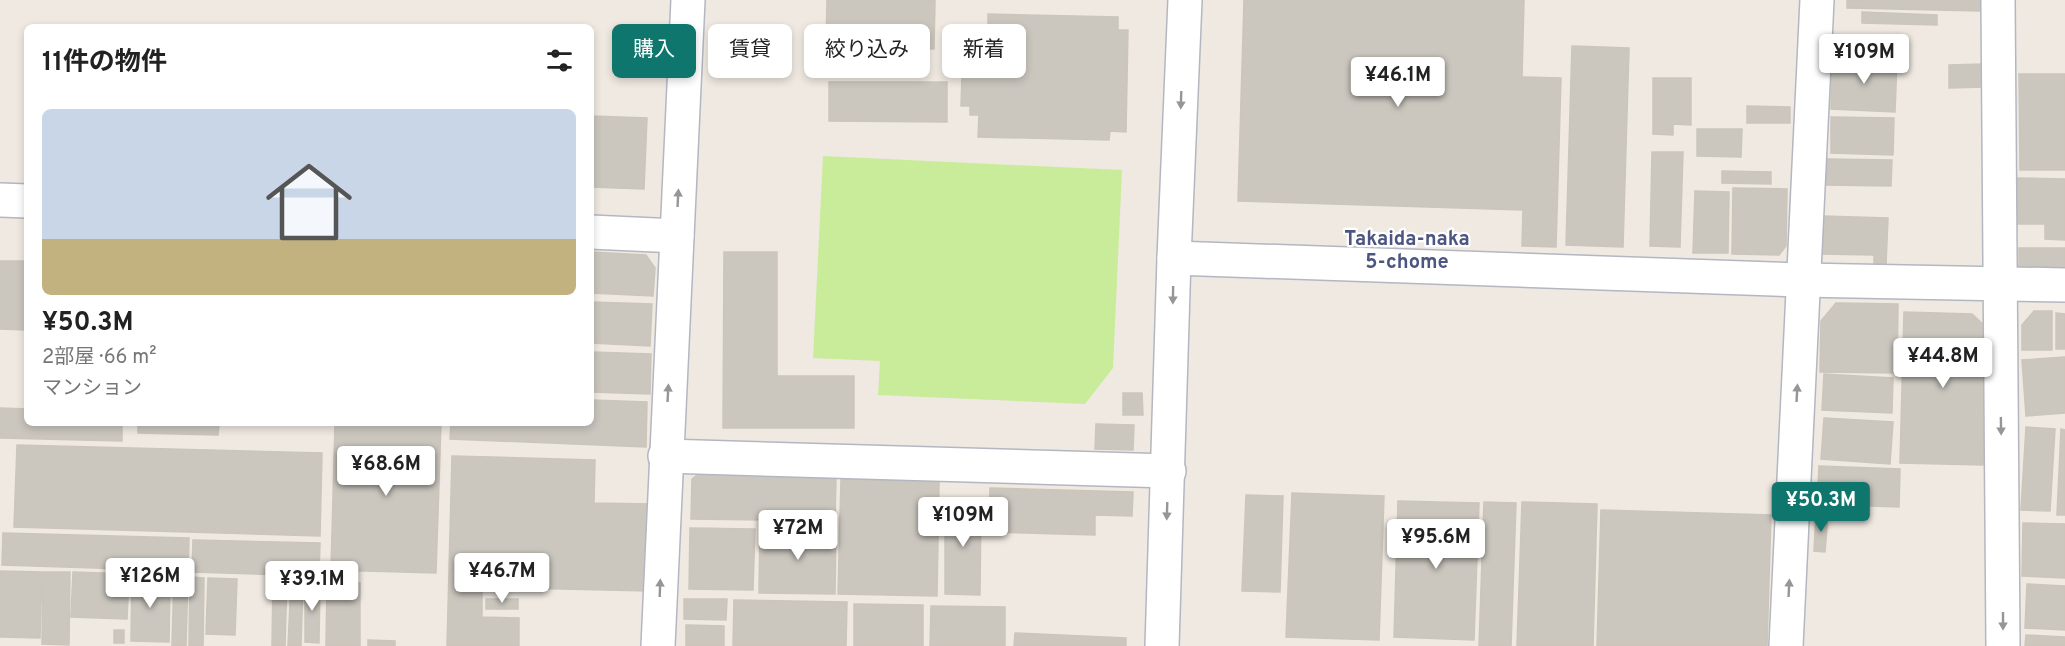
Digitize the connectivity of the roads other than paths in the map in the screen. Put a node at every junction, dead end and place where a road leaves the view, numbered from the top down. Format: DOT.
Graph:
graph roads {
  1 [pos="688,0"];
  2 [pos="1185,0"];
  3 [pos="1817,0"];
  4 [pos="1998,0"];
  5 [pos="0,200"];
  6 [pos="24,201"];
  7 [pos="594,232"];
  8 [pos="676,236"];
  9 [pos="1174,258"];
  10 [pos="1802,280"];
  11 [pos="1998,284"];
  12 [pos="2065,285"];
  13 [pos="665,456"];
  14 [pos="1169,471"];
  15 [pos="658,646"];
  16 [pos="1162,646"];
  17 [pos="1786,646"];
  18 [pos="2003,646"];
  8 -- 1 [label="street, one-way"];
  2 -- 9 [label="street, one-way"];
  3 -- 10 [label="street"];
  4 -- 11 [label="street"];
  5 -- 6 [label="street"];
  7 -- 8 [label="street"];
  13 -- 8 [label="street, one-way"];
  9 -- 10 [label="street"];
  9 -- 14 [label="street, one-way"];
  10 -- 11 [label="street"];
  17 -- 10 [label="street, one-way"];
  11 -- 12 [label="street"];
  11 -- 18 [label="street, one-way"];
  13 -- 14 [label="street"];
  15 -- 13 [label="street, one-way"];
  14 -- 16 [label="street, one-way"];
}
